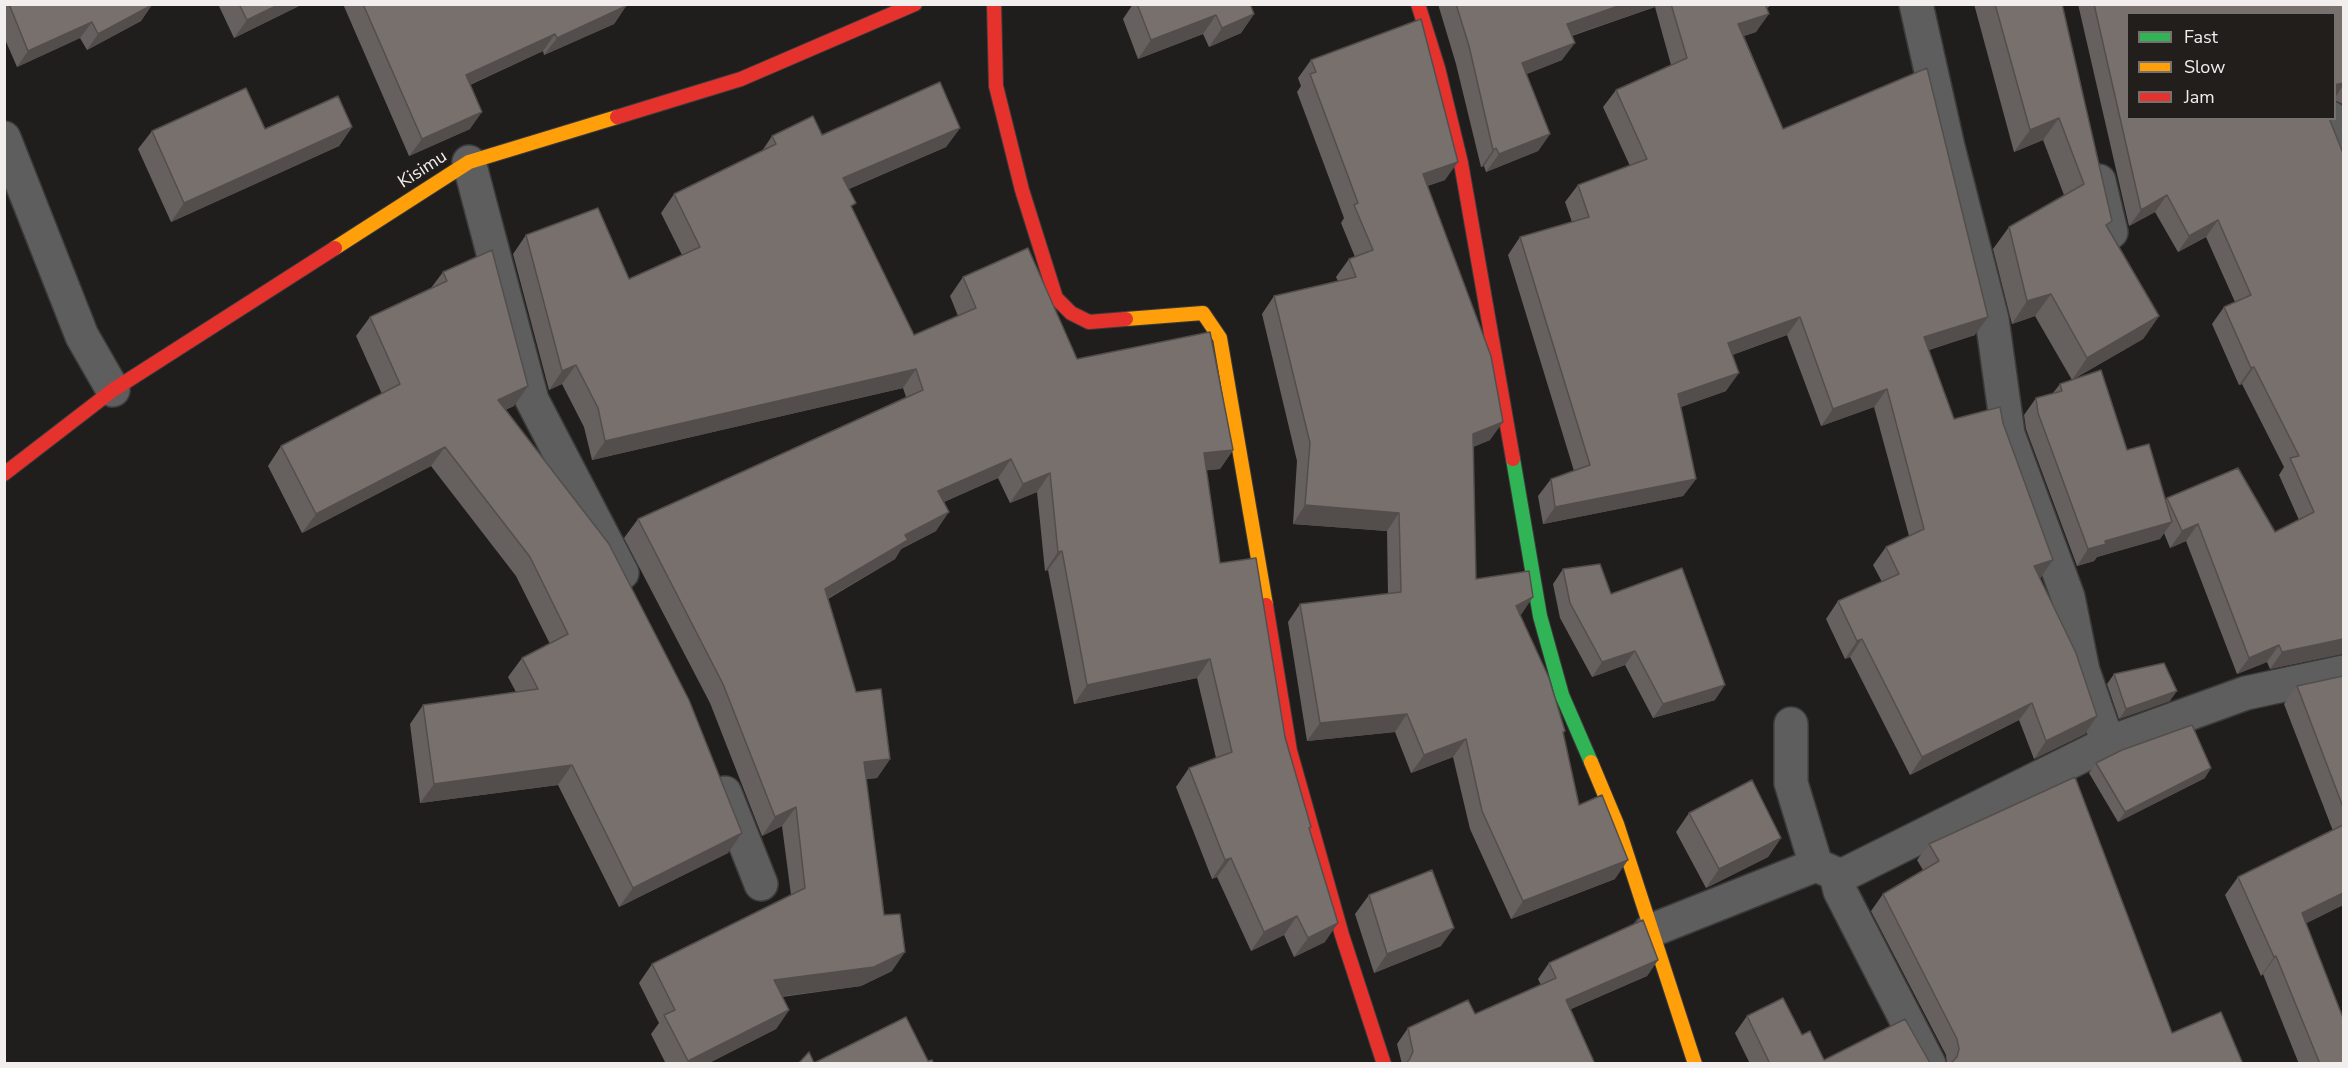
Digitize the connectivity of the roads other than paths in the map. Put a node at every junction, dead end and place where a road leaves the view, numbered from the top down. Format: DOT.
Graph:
graph roads {
  1 [pos="915,4"];
  2 [pos="994,4"];
  3 [pos="1418,4"];
  4 [pos="1916,4"];
  5 [pos="2332,120"];
  6 [pos="4,138"];
  7 [pos="2093,152"];
  8 [pos="2343,156"];
  9 [pos="469,162"];
  10 [pos="2111,232"];
  11 [pos="113,390"];
  12 [pos="4,474"];
  13 [pos="634,598"];
  14 [pos="2343,672"];
  15 [pos="1791,724"];
  16 [pos="2108,743"];
  17 [pos="714,765"];
  18 [pos="1829,871"];
  19 [pos="761,884"];
  20 [pos="1650,931"];
  21 [pos="1384,1064"];
  22 [pos="1695,1064"];
  23 [pos="1929,1064"];
  1 -- 9 [label="street, Kisimu"];
  2 -- 21 [label="street"];
  3 -- 20 [label="street"];
  4 -- 16 [label="street"];
  5 -- 8 [label="street"];
  6 -- 11 [label="street"];
  7 -- 10 [label="street"];
  9 -- 11 [label="street, Kisimu"];
  9 -- 13 [label="street"];
  11 -- 12 [label="street, Kisimu"];
  14 -- 16 [label="street"];
  15 -- 18 [label="street"];
  16 -- 18 [label="street"];
  17 -- 19 [label="street"];
  18 -- 20 [label="street"];
  18 -- 23 [label="street"];
  20 -- 22 [label="street"];
}
